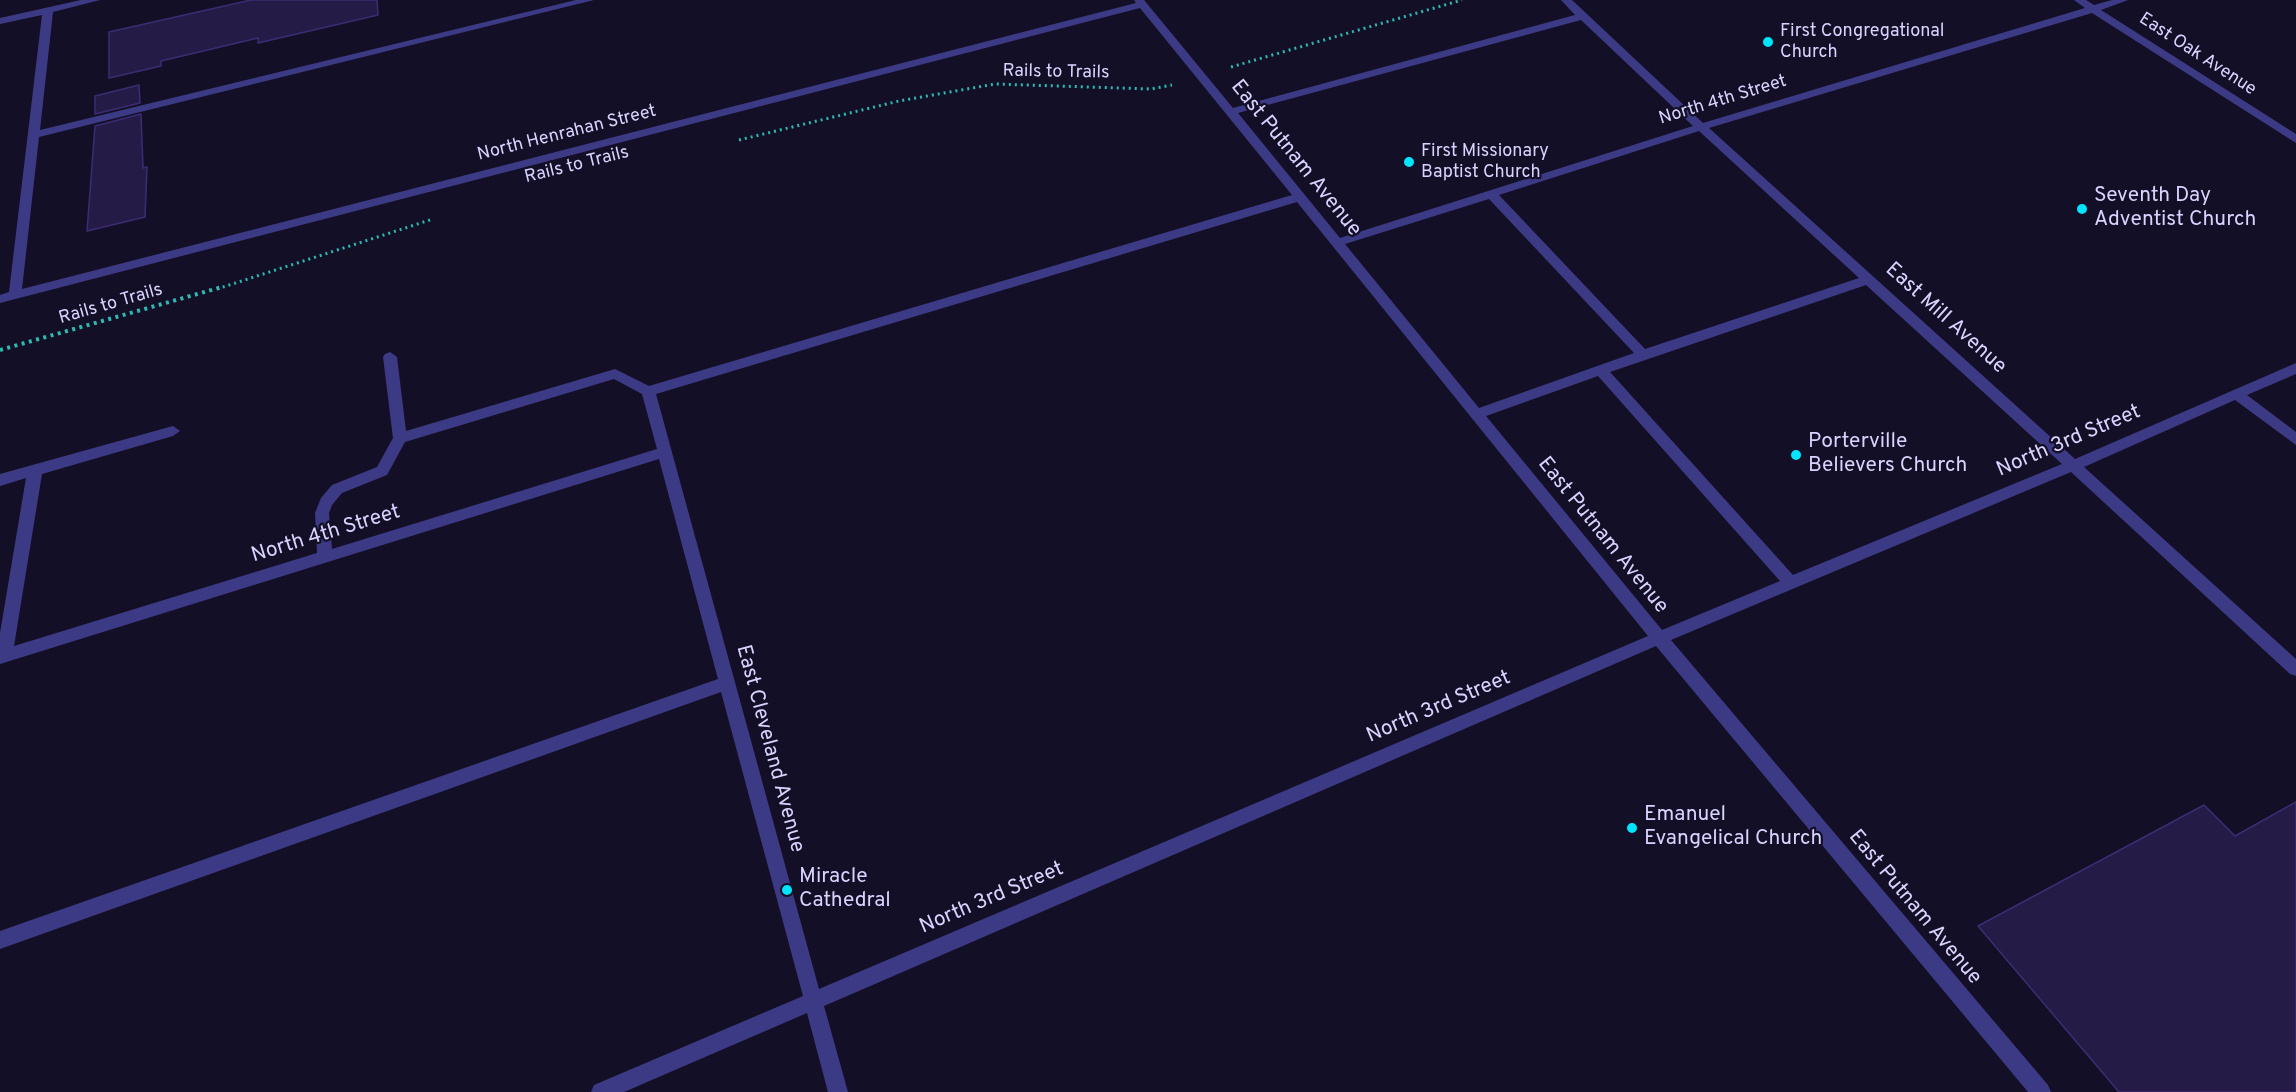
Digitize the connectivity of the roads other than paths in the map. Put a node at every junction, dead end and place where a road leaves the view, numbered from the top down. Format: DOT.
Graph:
graph roads {
  1 [pos="95,0"];
  2 [pos="589,0"];
  3 [pos="1566,0"];
  4 [pos="2079,0"];
  5 [pos="2123,0"];
  6 [pos="1141,2"];
  7 [pos="2094,9"];
  8 [pos="48,10"];
  9 [pos="1582,16"];
  10 [pos="0,21"];
  11 [pos="1230,112"];
  12 [pos="1701,127"];
  13 [pos="34,135"];
  14 [pos="2296,139"];
  15 [pos="1491,194"];
  16 [pos="1299,197"];
  17 [pos="1336,243"];
  18 [pos="1869,279"];
  19 [pos="15,295"];
  20 [pos="0,299"];
  21 [pos="1643,355"];
  22 [pos="390,357"];
  23 [pos="1600,370"];
  24 [pos="2295,370"];
  25 [pos="648,391"];
  26 [pos="2236,394"];
  27 [pos="1476,414"];
  28 [pos="173,431"];
  29 [pos="400,438"];
  30 [pos="2296,440"];
  31 [pos="665,452"];
  32 [pos="2074,465"];
  33 [pos="35,470"];
  34 [pos="0,480"];
  35 [pos="325,557"];
  36 [pos="1791,583"];
  37 [pos="1659,638"];
  38 [pos="2,656"];
  39 [pos="2296,669"];
  40 [pos="727,683"];
  41 [pos="0,940"];
  42 [pos="814,1000"];
  43 [pos="601,1092"];
  44 [pos="837,1092"];
  45 [pos="2041,1092"];
  1 -- 8 [label="street"];
  2 -- 13 [label="street"];
  3 -- 9 [label="street, East Mill Avenue"];
  4 -- 7 [label="street, East Oak Avenue"];
  5 -- 7 [label="street, North 4th Street"];
  6 -- 11 [label="street, East Putnam Avenue"];
  6 -- 19 [label="street, North Henrahan Street"];
  7 -- 12 [label="street, North 4th Street"];
  7 -- 14 [label="street, East Oak Avenue"];
  8 -- 10 [label="street"];
  8 -- 13 [label="street"];
  9 -- 11 [label="street"];
  9 -- 12 [label="street, East Mill Avenue"];
  11 -- 16 [label="street, East Putnam Avenue"];
  12 -- 15 [label="street, North 4th Street"];
  12 -- 18 [label="street, East Mill Avenue"];
  13 -- 19 [label="street"];
  15 -- 17 [label="street, North 4th Street"];
  15 -- 21 [label="street"];
  16 -- 17 [label="street, East Putnam Avenue"];
  16 -- 25 [label="street"];
  17 -- 27 [label="street, East Putnam Avenue"];
  18 -- 21 [label="street"];
  18 -- 32 [label="street, East Mill Avenue"];
  19 -- 20 [label="street, North Henrahan Street"];
  21 -- 23 [label="street"];
  22 -- 29 [label="street"];
  23 -- 27 [label="street"];
  23 -- 36 [label="street"];
  24 -- 26 [label="street, North 3rd Street"];
  25 -- 29 [label="street"];
  25 -- 31 [label="street, East Cleveland Avenue"];
  26 -- 30 [label="street"];
  26 -- 32 [label="street, North 3rd Street"];
  27 -- 37 [label="street, East Putnam Avenue"];
  28 -- 33 [label="street"];
  29 -- 35 [label="street"];
  31 -- 35 [label="street, North 4th Street"];
  31 -- 40 [label="street, East Cleveland Avenue"];
  32 -- 36 [label="street, North 3rd Street"];
  32 -- 39 [label="street, East Mill Avenue"];
  33 -- 34 [label="street"];
  33 -- 38 [label="street"];
  35 -- 38 [label="street, North 4th Street"];
  36 -- 37 [label="street, North 3rd Street"];
  37 -- 42 [label="street, North 3rd Street"];
  37 -- 45 [label="street, East Putnam Avenue"];
  40 -- 41 [label="street"];
  40 -- 42 [label="street, East Cleveland Avenue"];
  42 -- 43 [label="street, North 3rd Street"];
  42 -- 44 [label="street, East Cleveland Avenue"];
}
